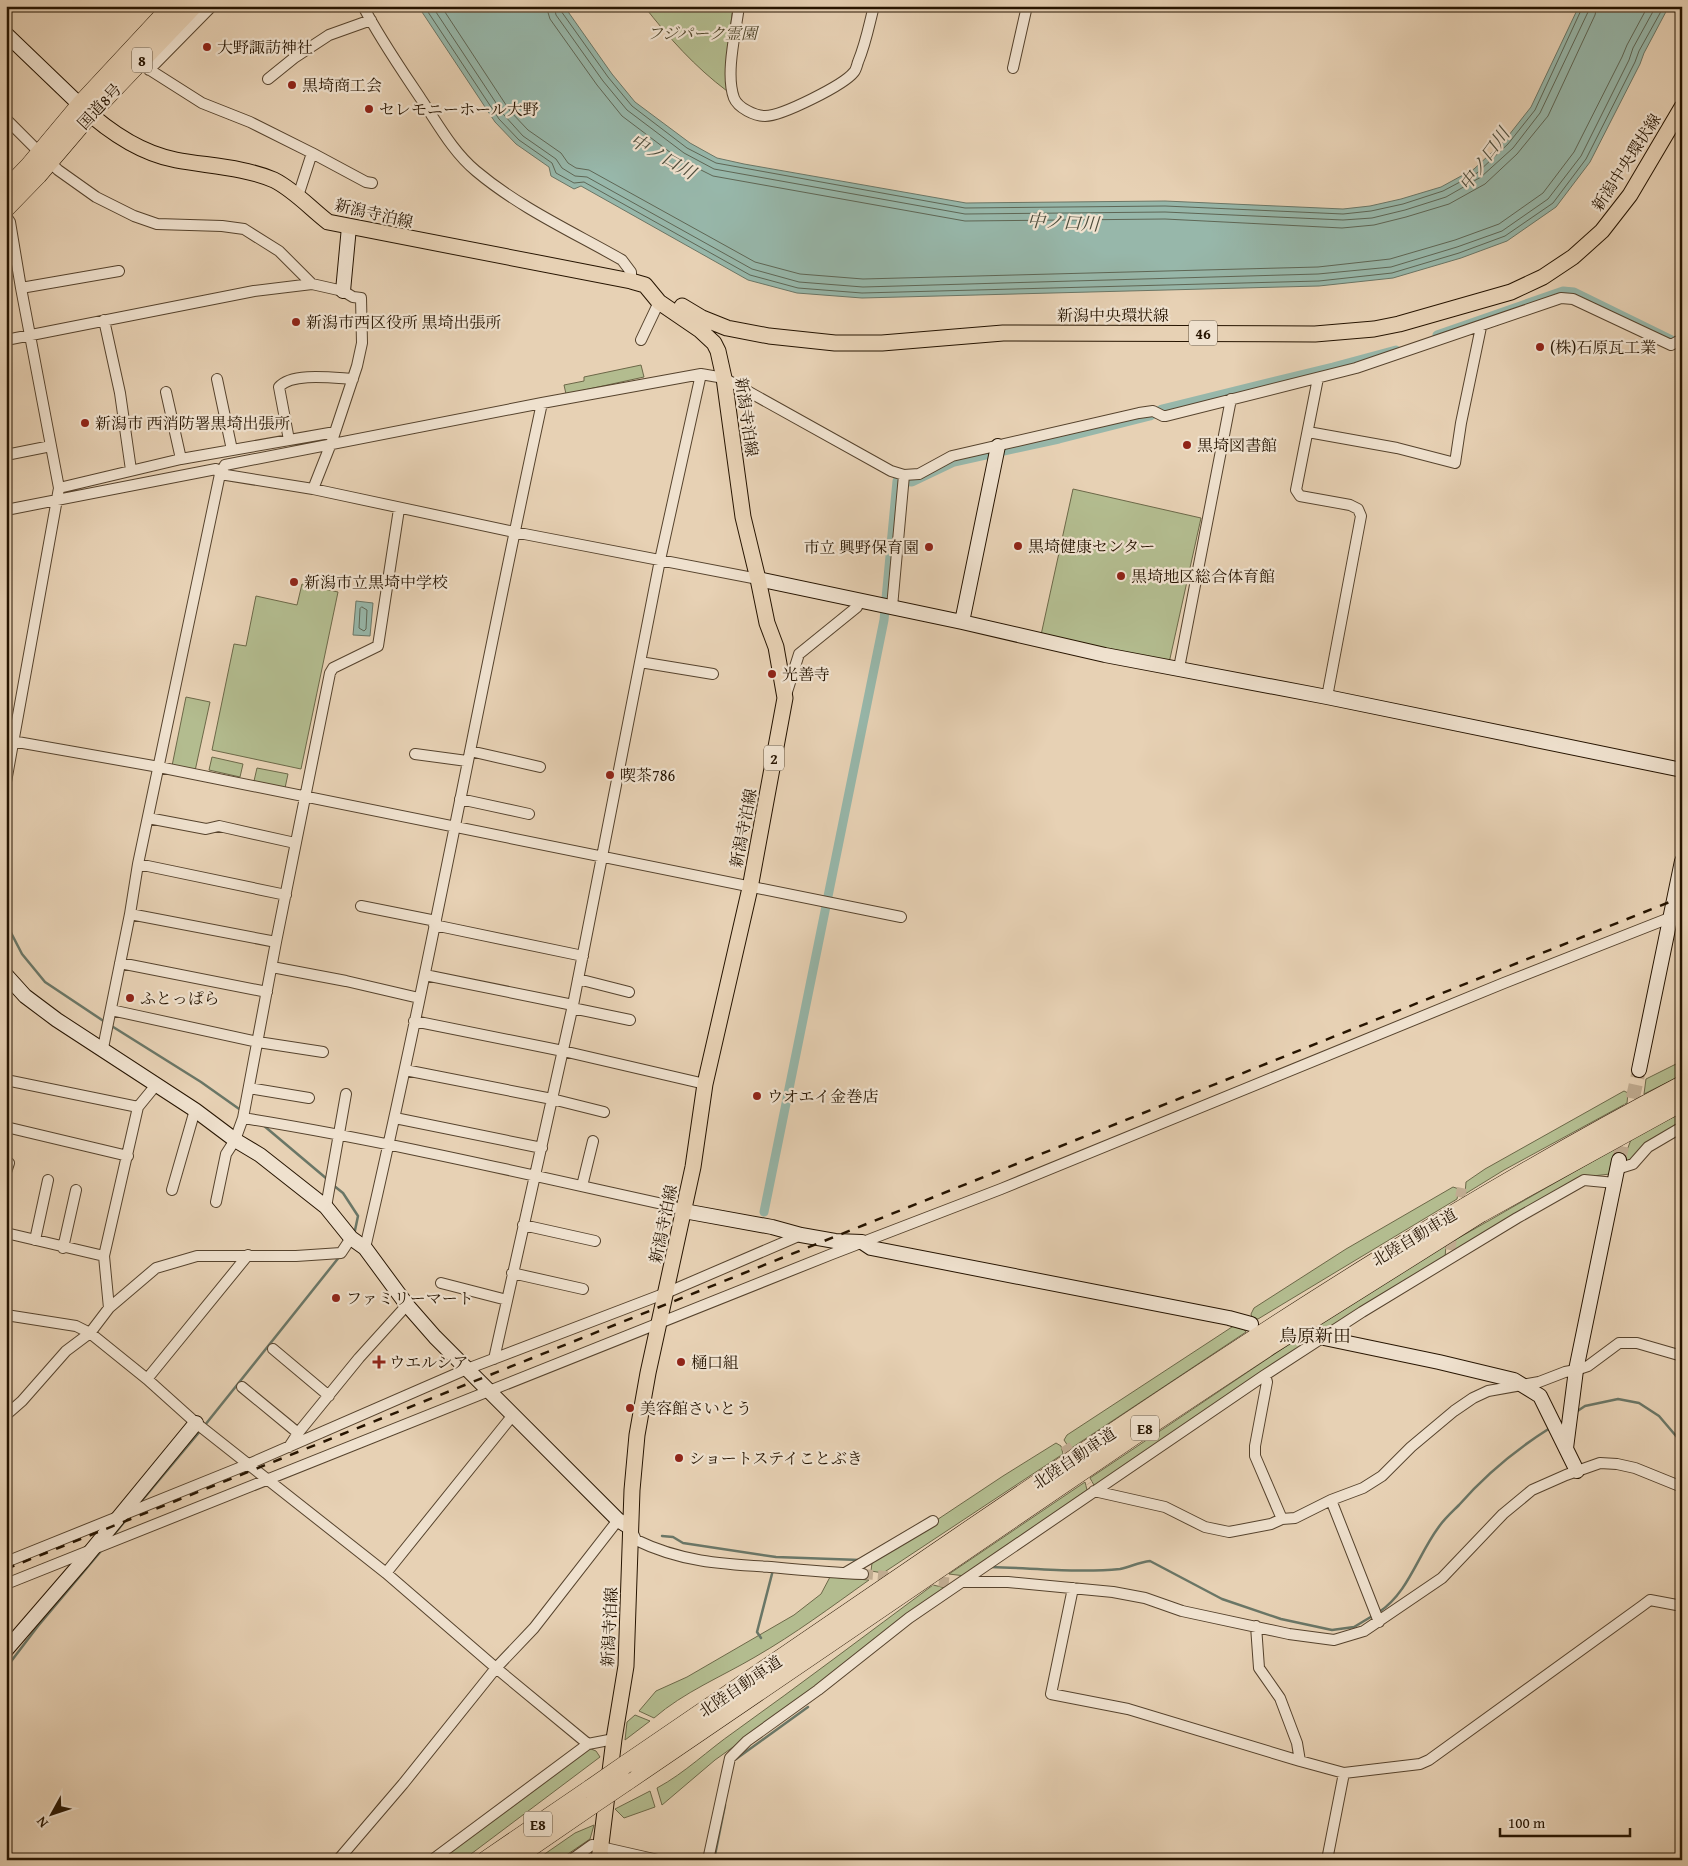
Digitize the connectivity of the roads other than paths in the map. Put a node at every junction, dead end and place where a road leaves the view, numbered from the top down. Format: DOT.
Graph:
graph roads {
  1 [pos="172,6"];
  2 [pos="193,6"];
  3 [pos="212,6"];
  4 [pos="363,6"];
  5 [pos="739,6"];
  6 [pos="874,6"];
  7 [pos="1027,6"];
  8 [pos="371,20"];
  9 [pos="6,34"];
  10 [pos="144,67"];
  11 [pos="1013,68"];
  12 [pos="268,79"];
  13 [pos="1682,107"];
  14 [pos="85,110"];
  15 [pos="6,119"];
  16 [pos="312,152"];
  17 [pos="45,157"];
  18 [pos="372,183"];
  19 [pos="6,190"];
  20 [pos="294,193"];
  21 [pos="6,208"];
  22 [pos="6,216"];
  23 [pos="349,227"];
  24 [pos="119,271"];
  25 [pos="638,283"];
  26 [pos="312,284"];
  27 [pos="21,288"];
  28 [pos="343,291"];
  29 [pos="659,302"];
  30 [pos="104,320"];
  31 [pos="1481,327"];
  32 [pos="30,335"];
  33 [pos="1682,339"];
  34 [pos="6,340"];
  35 [pos="641,340"];
  36 [pos="701,374"];
  37 [pos="724,378"];
  38 [pos="1318,378"];
  39 [pos="217,379"];
  40 [pos="353,379"];
  41 [pos="166,392"];
  42 [pos="1231,399"];
  43 [pos="542,403"];
  44 [pos="334,432"];
  45 [pos="1308,432"];
  46 [pos="289,440"];
  47 [pos="51,446"];
  48 [pos="329,446"];
  49 [pos="998,446"];
  50 [pos="232,450"];
  51 [pos="6,455"];
  52 [pos="181,459"];
  53 [pos="132,470"];
  54 [pos="220,474"];
  55 [pos="904,475"];
  56 [pos="59,488"];
  57 [pos="313,489"];
  58 [pos="58,500"];
  59 [pos="399,509"];
  60 [pos="6,510"];
  61 [pos="514,532"];
  62 [pos="660,560"];
  63 [pos="758,579"];
  64 [pos="859,601"];
  65 [pos="892,607"];
  66 [pos="962,622"];
  67 [pos="640,662"];
  68 [pos="1179,668"];
  69 [pos="713,674"];
  70 [pos="1327,697"];
  71 [pos="785,698"];
  72 [pos="10,741"];
  73 [pos="415,754"];
  74 [pos="469,756"];
  75 [pos="159,767"];
  76 [pos="540,767"];
  77 [pos="1682,770"];
  78 [pos="6,782"];
  79 [pos="305,797"];
  80 [pos="460,799"];
  81 [pos="530,814"];
  82 [pos="148,818"];
  83 [pos="456,826"];
  84 [pos="295,843"];
  85 [pos="603,856"];
  86 [pos="1682,861"];
  87 [pos="138,864"];
  88 [pos="750,888"];
  89 [pos="286,895"];
  90 [pos="361,906"];
  91 [pos="130,914"];
  92 [pos="1676,915"];
  93 [pos="901,917"];
  94 [pos="435,923"];
  95 [pos="276,942"];
  96 [pos="583,956"];
  97 [pos="120,963"];
  98 [pos="272,967"];
  99 [pos="6,975"];
  100 [pos="425,976"];
  101 [pos="578,979"];
  102 [pos="268,992"];
  103 [pos="629,992"];
  104 [pos="419,998"];
  105 [pos="573,1006"];
  106 [pos="110,1010"];
  107 [pos="630,1020"];
  108 [pos="414,1021"];
  109 [pos="258,1042"];
  110 [pos="103,1048"];
  111 [pos="563,1051"];
  112 [pos="323,1052"];
  113 [pos="405,1070"];
  114 [pos="1639,1070"];
  115 [pos="6,1080"];
  116 [pos="705,1084"];
  117 [pos="156,1085"];
  118 [pos="1682,1085"];
  119 [pos="249,1088"];
  120 [pos="346,1094"];
  121 [pos="309,1098"];
  122 [pos="552,1099"];
  123 [pos="1682,1102"];
  124 [pos="138,1107"];
  125 [pos="195,1110"];
  126 [pos="604,1112"];
  127 [pos="243,1118"];
  128 [pos="395,1118"];
  129 [pos="1682,1126"];
  130 [pos="6,1127"];
  131 [pos="338,1135"];
  132 [pos="235,1140"];
  133 [pos="593,1141"];
  134 [pos="389,1145"];
  135 [pos="542,1148"];
  136 [pos="128,1156"];
  137 [pos="1617,1171"];
  138 [pos="534,1175"];
  139 [pos="48,1180"];
  140 [pos="582,1186"];
  141 [pos="76,1190"];
  142 [pos="172,1190"];
  143 [pos="216,1202"];
  144 [pos="326,1207"];
  145 [pos="684,1211"];
  146 [pos="523,1226"];
  147 [pos="6,1233"];
  148 [pos="801,1235"];
  149 [pos="351,1238"];
  150 [pos="35,1240"];
  151 [pos="595,1241"];
  152 [pos="862,1242"];
  153 [pos="63,1248"];
  154 [pos="365,1248"];
  155 [pos="248,1255"];
  156 [pos="104,1256"];
  157 [pos="512,1274"];
  158 [pos="440,1284"];
  159 [pos="583,1289"];
  160 [pos="666,1293"];
  161 [pos="507,1300"];
  162 [pos="407,1305"];
  163 [pos="109,1308"];
  164 [pos="6,1315"];
  165 [pos="659,1324"];
  166 [pos="1251,1324"];
  167 [pos="90,1333"];
  168 [pos="1318,1336"];
  169 [pos="273,1349"];
  170 [pos="1682,1356"];
  171 [pos="494,1359"];
  172 [pos="467,1369"];
  173 [pos="1576,1370"];
  174 [pos="1265,1375"];
  175 [pos="147,1378"];
  176 [pos="1522,1386"];
  177 [pos="242,1388"];
  178 [pos="489,1392"];
  179 [pos="329,1396"];
  180 [pos="6,1415"];
  181 [pos="512,1415"];
  182 [pos="196,1423"];
  183 [pos="298,1433"];
  184 [pos="289,1447"];
  185 [pos="1566,1448"];
  186 [pos="248,1464"];
  187 [pos="1577,1471"];
  188 [pos="268,1479"];
  189 [pos="1092,1487"];
  190 [pos="1682,1487"];
  191 [pos="1331,1500"];
  192 [pos="121,1515"];
  193 [pos="1282,1519"];
  194 [pos="934,1521"];
  195 [pos="624,1524"];
  196 [pos="92,1549"];
  197 [pos="6,1562"];
  198 [pos="386,1573"];
  199 [pos="845,1574"];
  200 [pos="864,1574"];
  201 [pos="958,1582"];
  202 [pos="6,1584"];
  203 [pos="1073,1588"];
  204 [pos="1682,1606"];
  205 [pos="1379,1622"];
  206 [pos="1256,1626"];
  207 [pos="6,1650"];
  208 [pos="496,1668"];
  209 [pos="614,1739"];
  210 [pos="588,1744"];
  211 [pos="1300,1761"];
  212 [pos="1344,1773"];
  213 [pos="591,1797"];
  214 [pos="600,1854"];
  215 [pos="338,1860"];
  216 [pos="432,1860"];
  217 [pos="486,1860"];
  218 [pos="512,1860"];
  219 [pos="571,1860"];
  220 [pos="658,1860"];
  221 [pos="708,1860"];
  222 [pos="1327,1860"];
  1 -- 14 [label="highway, 国道8号 / 8"];
  2 -- 10 [label="highway, 国道8号 / 8"];
  3 -- 10 [label="street"];
  4 -- 8 [label="street"];
  5 -- 6 [label="street"];
  7 -- 11 [label="street"];
  8 -- 12 [label="street"];
  8 -- 25 [label="street"];
  9 -- 14 [label="street"];
  10 -- 14 [label="highway, 国道8号 / 8"];
  10 -- 16 [label="street"];
  13 -- 25 [label="main road, 新潟中央環状線 / 46"];
  14 -- 17 [label="highway, 国道8号 / 8"];
  14 -- 20 [label="main road, 新潟寺泊線"];
  15 -- 17 [label="street"];
  16 -- 18 [label="street"];
  16 -- 20 [label="street"];
  17 -- 19 [label="highway, 国道8号 / 8"];
  17 -- 21 [label="highway, 国道8号 / 8"];
  17 -- 26 [label="street"];
  20 -- 23 [label="main road, 新潟寺泊線"];
  22 -- 27 [label="street"];
  23 -- 25 [label="main road, 新潟寺泊線"];
  23 -- 28 [label="street"];
  24 -- 27 [label="street"];
  25 -- 29 [label="main road, 新潟寺泊線 / 2"];
  26 -- 28 [label="street"];
  26 -- 30 [label="street"];
  27 -- 32 [label="street"];
  28 -- 40 [label="street"];
  29 -- 35 [label="street"];
  29 -- 37 [label="main road, 新潟寺泊線 / 2"];
  30 -- 32 [label="street"];
  30 -- 53 [label="street"];
  31 -- 33 [label="street"];
  31 -- 38 [label="street"];
  31 -- 45 [label="street"];
  32 -- 34 [label="street"];
  32 -- 47 [label="street"];
  36 -- 37 [label="street"];
  36 -- 43 [label="street"];
  36 -- 62 [label="street"];
  37 -- 55 [label="street"];
  37 -- 63 [label="main road, 新潟寺泊線 / 2"];
  38 -- 42 [label="street"];
  38 -- 45 [label="street"];
  39 -- 50 [label="street"];
  40 -- 44 [label="street"];
  40 -- 46 [label="street"];
  41 -- 52 [label="street"];
  42 -- 49 [label="street"];
  42 -- 68 [label="street"];
  43 -- 48 [label="street"];
  43 -- 61 [label="street"];
  44 -- 46 [label="street"];
  44 -- 48 [label="street"];
  45 -- 70 [label="street"];
  46 -- 50 [label="street"];
  47 -- 51 [label="street"];
  47 -- 56 [label="street"];
  48 -- 54 [label="street"];
  48 -- 57 [label="street"];
  49 -- 55 [label="street"];
  49 -- 66 [label="street"];
  50 -- 52 [label="street"];
  52 -- 53 [label="street"];
  53 -- 56 [label="street"];
  54 -- 57 [label="street"];
  54 -- 58 [label="street"];
  54 -- 75 [label="street"];
  55 -- 65 [label="street"];
  56 -- 58 [label="street"];
  57 -- 59 [label="street"];
  58 -- 60 [label="street"];
  58 -- 72 [label="street"];
  59 -- 61 [label="street"];
  59 -- 79 [label="street"];
  61 -- 62 [label="street"];
  61 -- 74 [label="street"];
  62 -- 63 [label="street"];
  62 -- 67 [label="street"];
  63 -- 64 [label="street"];
  63 -- 71 [label="main road, 新潟寺泊線 / 2"];
  64 -- 65 [label="street"];
  64 -- 71 [label="street"];
  65 -- 66 [label="street"];
  66 -- 68 [label="street"];
  67 -- 69 [label="street"];
  67 -- 85 [label="street"];
  68 -- 70 [label="street"];
  70 -- 77 [label="street"];
  71 -- 88 [label="main road, 新潟寺泊線 / 2"];
  72 -- 75 [label="street"];
  72 -- 78 [label="street"];
  73 -- 74 [label="street"];
  74 -- 76 [label="street"];
  74 -- 80 [label="street"];
  75 -- 79 [label="street"];
  75 -- 82 [label="street"];
  79 -- 83 [label="street"];
  79 -- 84 [label="street"];
  80 -- 81 [label="street"];
  80 -- 83 [label="street"];
  82 -- 84 [label="street"];
  82 -- 87 [label="street"];
  83 -- 85 [label="street"];
  83 -- 94 [label="street"];
  84 -- 89 [label="street"];
  85 -- 88 [label="street"];
  85 -- 96 [label="street"];
  86 -- 92 [label="street"];
  87 -- 89 [label="street"];
  87 -- 91 [label="street"];
  88 -- 93 [label="street"];
  88 -- 116 [label="main road, 新潟寺泊線 / 2"];
  89 -- 95 [label="street"];
  90 -- 94 [label="street"];
  91 -- 95 [label="street"];
  91 -- 97 [label="street"];
  92 -- 114 [label="street"];
  92 -- 152 [label="street"];
  94 -- 96 [label="street"];
  94 -- 100 [label="street"];
  95 -- 98 [label="street"];
  96 -- 101 [label="street"];
  97 -- 102 [label="street"];
  97 -- 106 [label="street"];
  98 -- 102 [label="street"];
  98 -- 104 [label="street"];
  99 -- 110 [label="street"];
  100 -- 104 [label="street"];
  100 -- 105 [label="street"];
  101 -- 103 [label="street"];
  101 -- 105 [label="street"];
  102 -- 109 [label="street"];
  104 -- 108 [label="street"];
  105 -- 107 [label="street"];
  105 -- 111 [label="street"];
  106 -- 109 [label="street"];
  106 -- 110 [label="street"];
  108 -- 111 [label="street"];
  108 -- 113 [label="street"];
  109 -- 112 [label="street"];
  109 -- 119 [label="street"];
  110 -- 117 [label="street"];
  111 -- 116 [label="street"];
  111 -- 122 [label="street"];
  113 -- 122 [label="street"];
  113 -- 128 [label="street"];
  115 -- 124 [label="street"];
  116 -- 145 [label="main road, 新潟寺泊線 / 2"];
  117 -- 124 [label="street"];
  117 -- 125 [label="street"];
  118 -- 213 [label="highway, 北陸自動車道 / E8, bridge"];
  119 -- 121 [label="street"];
  119 -- 127 [label="street"];
  120 -- 131 [label="street"];
  122 -- 126 [label="street"];
  122 -- 135 [label="street"];
  123 -- 213 [label="highway, 北陸自動車道 / E8, bridge"];
  124 -- 136 [label="street"];
  125 -- 132 [label="street"];
  125 -- 142 [label="street"];
  127 -- 131 [label="street"];
  127 -- 132 [label="street"];
  128 -- 134 [label="street"];
  128 -- 135 [label="street"];
  129 -- 137 [label="street"];
  130 -- 136 [label="street"];
  131 -- 134 [label="street"];
  131 -- 144 [label="street"];
  132 -- 143 [label="street"];
  132 -- 144 [label="street"];
  133 -- 140 [label="street"];
  134 -- 138 [label="street"];
  134 -- 154 [label="street"];
  135 -- 138 [label="street"];
  136 -- 156 [label="street"];
  137 -- 168 [label="street"];
  137 -- 173 [label="street"];
  138 -- 140 [label="street"];
  138 -- 146 [label="street"];
  139 -- 150 [label="street"];
  140 -- 145 [label="street"];
  141 -- 153 [label="street"];
  144 -- 149 [label="street"];
  145 -- 148 [label="street"];
  145 -- 160 [label="main road, 新潟寺泊線 / 2"];
  146 -- 151 [label="street"];
  146 -- 157 [label="street"];
  147 -- 150 [label="street"];
  148 -- 152 [label="street"];
  148 -- 160 [label="street"];
  149 -- 154 [label="street"];
  149 -- 155 [label="street"];
  150 -- 153 [label="street"];
  152 -- 165 [label="street"];
  152 -- 166 [label="street"];
  153 -- 156 [label="street"];
  154 -- 162 [label="street"];
  155 -- 163 [label="street"];
  155 -- 175 [label="street"];
  156 -- 163 [label="street"];
  157 -- 159 [label="street"];
  157 -- 161 [label="street"];
  158 -- 161 [label="street"];
  160 -- 165 [label="main road, 新潟寺泊線 / 2"];
  160 -- 171 [label="street"];
  161 -- 171 [label="street"];
  162 -- 172 [label="street"];
  162 -- 179 [label="street"];
  163 -- 167 [label="street"];
  164 -- 167 [label="street"];
  165 -- 178 [label="street"];
  165 -- 195 [label="main road, 新潟寺泊線 / 2"];
  167 -- 175 [label="street"];
  167 -- 180 [label="street"];
  168 -- 174 [label="street"];
  168 -- 176 [label="street"];
  169 -- 179 [label="street"];
  170 -- 173 [label="street"];
  171 -- 172 [label="street"];
  172 -- 178 [label="street"];
  172 -- 184 [label="street"];
  173 -- 176 [label="street"];
  173 -- 185 [label="street"];
  174 -- 189 [label="street"];
  174 -- 193 [label="street"];
  175 -- 182 [label="street"];
  176 -- 185 [label="street"];
  176 -- 191 [label="street"];
  177 -- 183 [label="street"];
  178 -- 181 [label="street"];
  178 -- 188 [label="street"];
  179 -- 183 [label="street"];
  181 -- 195 [label="street"];
  181 -- 198 [label="street"];
  182 -- 186 [label="street"];
  182 -- 192 [label="street"];
  183 -- 184 [label="street"];
  184 -- 186 [label="street"];
  185 -- 187 [label="street"];
  186 -- 188 [label="street"];
  186 -- 192 [label="street"];
  187 -- 190 [label="street"];
  187 -- 205 [label="street"];
  188 -- 196 [label="street"];
  188 -- 198 [label="street"];
  189 -- 193 [label="street"];
  189 -- 201 [label="street"];
  191 -- 193 [label="street"];
  191 -- 205 [label="street"];
  192 -- 196 [label="street"];
  192 -- 197 [label="street"];
  194 -- 199 [label="street"];
  195 -- 199 [label="street"];
  195 -- 208 [label="street"];
  195 -- 209 [label="main road, 新潟寺泊線 / 2"];
  196 -- 202 [label="street"];
  196 -- 207 [label="street"];
  198 -- 208 [label="street"];
  199 -- 200 [label="street"];
  201 -- 203 [label="street"];
  201 -- 221 [label="street"];
  203 -- 206 [label="street"];
  203 -- 211 [label="street"];
  204 -- 212 [label="street"];
  205 -- 206 [label="street"];
  206 -- 211 [label="street"];
  208 -- 210 [label="street"];
  208 -- 215 [label="street"];
  209 -- 210 [label="street"];
  209 -- 214 [label="main road, 新潟寺泊線 / 2"];
  210 -- 216 [label="street"];
  211 -- 212 [label="street"];
  212 -- 222 [label="street"];
  213 -- 217 [label="highway, 北陸自動車道 / E8"];
  213 -- 218 [label="highway, 北陸自動車道 / E8"];
  214 -- 219 [label="street"];
  214 -- 220 [label="street"];
}
